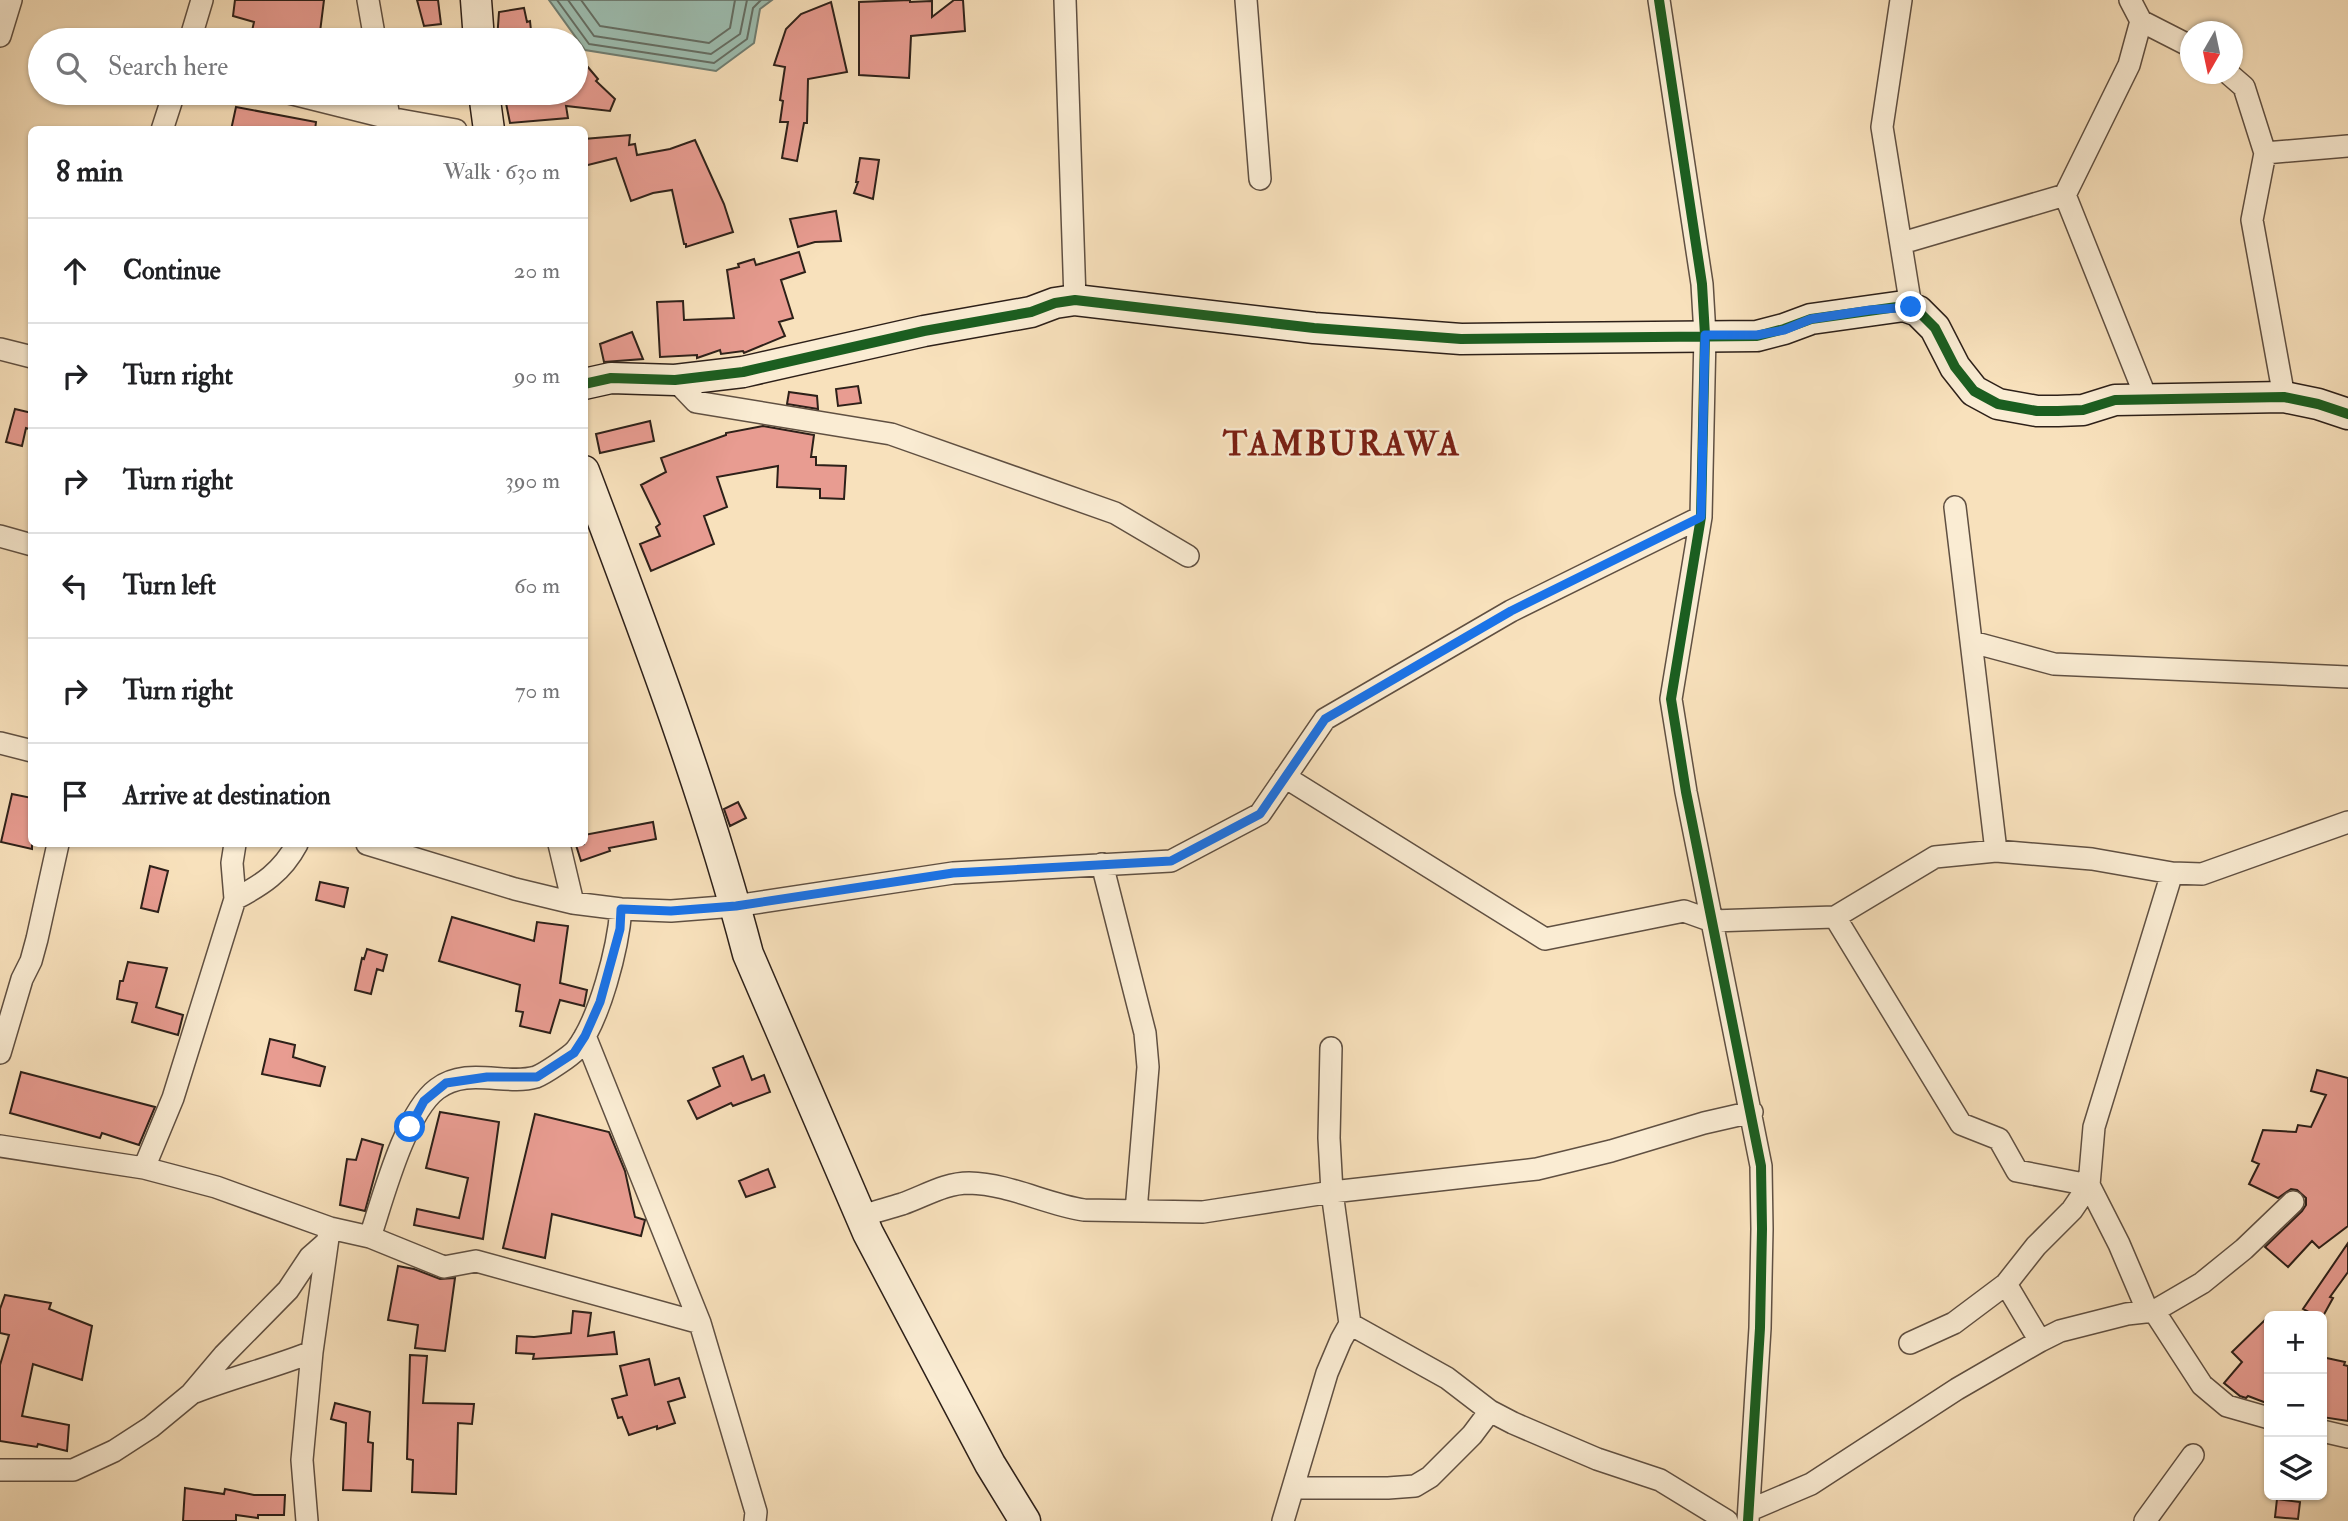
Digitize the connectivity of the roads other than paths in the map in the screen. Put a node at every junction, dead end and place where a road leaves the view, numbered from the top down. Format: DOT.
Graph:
graph roads {
  1 [pos="11,0"];
  2 [pos="202,0"];
  3 [pos="368,0"];
  4 [pos="476,0"];
  5 [pos="1065,0"];
  6 [pos="1246,0"];
  7 [pos="1659,0"];
  8 [pos="1901,0"];
  9 [pos="2130,0"];
  10 [pos="2141,21"];
  11 [pos="194,28"];
  12 [pos="373,28"];
  13 [pos="478,28"];
  14 [pos="0,36"];
  15 [pos="2180,41"];
  16 [pos="2241,84"];
  17 [pos="170,105"];
  18 [pos="328,105"];
  19 [pos="387,105"];
  20 [pos="486,105"];
  21 [pos="391,124"];
  22 [pos="163,126"];
  23 [pos="413,126"];
  24 [pos="489,126"];
  25 [pos="2348,146"];
  26 [pos="2265,153"];
  27 [pos="1260,179"];
  28 [pos="2065,195"];
  29 [pos="1902,243"];
  30 [pos="1075,300"];
  31 [pos="1911,307"];
  32 [pos="1705,335"];
  33 [pos="0,349"];
  34 [pos="28,356"];
  35 [pos="675,380"];
  36 [pos="588,383"];
  37 [pos="2284,397"];
  38 [pos="2147,400"];
  39 [pos="2348,414"];
  40 [pos="588,482"];
  41 [pos="1955,507"];
  42 [pos="1701,517"];
  43 [pos="0,537"];
  44 [pos="28,544"];
  45 [pos="1188,556"];
  46 [pos="1972,642"];
  47 [pos="2348,677"];
  48 [pos="0,743"];
  49 [pos="28,750"];
  50 [pos="1285,777"];
  51 [pos="2348,822"];
  52 [pos="57,847"];
  53 [pos="235,847"];
  54 [pos="295,847"];
  55 [pos="377,847"];
  56 [pos="560,847"];
  57 [pos="1996,851"];
  58 [pos="1102,864"];
  59 [pos="2172,873"];
  60 [pos="235,899"];
  61 [pos="573,903"];
  62 [pos="736,906"];
  63 [pos="621,909"];
  64 [pos="1835,918"];
  65 [pos="1712,921"];
  66 [pos="585,1036"];
  67 [pos="1331,1048"];
  68 [pos="0,1054"];
  69 [pos="1752,1112"];
  70 [pos="0,1148"];
  71 [pos="144,1168"];
  72 [pos="2089,1185"];
  73 [pos="1332,1192"];
  74 [pos="2293,1202"];
  75 [pos="1136,1212"];
  76 [pos="861,1216"];
  77 [pos="328,1235"];
  78 [pos="370,1237"];
  79 [pos="2006,1283"];
  80 [pos="2151,1311"];
  81 [pos="700,1323"];
  82 [pos="1350,1324"];
  83 [pos="2040,1341"];
  84 [pos="1910,1343"];
  85 [pos="312,1352"];
  86 [pos="191,1394"];
  87 [pos="1490,1410"];
  88 [pos="2264,1417"];
  89 [pos="2327,1431"];
  90 [pos="2348,1437"];
  91 [pos="2193,1455"];
  92 [pos="0,1470"];
  93 [pos="1293,1488"];
  94 [pos="1749,1516"];
  95 [pos="307,1521"];
  96 [pos="755,1521"];
  97 [pos="1025,1521"];
  98 [pos="1283,1521"];
  99 [pos="1727,1521"];
  100 [pos="2145,1521"];
  1 -- 14 [label="street"];
  2 -- 11 [label="street"];
  3 -- 12 [label="street"];
  4 -- 13 [label="street"];
  5 -- 30 [label="street"];
  6 -- 27 [label="street"];
  7 -- 32 [label="street"];
  8 -- 29 [label="street"];
  9 -- 10 [label="street"];
  10 -- 15 [label="street"];
  10 -- 28 [label="street"];
  16 -- 26 [label="street"];
  17 -- 22 [label="street"];
  18 -- 21 [label="street"];
  19 -- 21 [label="street"];
  20 -- 24 [label="street"];
  21 -- 23 [label="street"];
  25 -- 26 [label="street"];
  26 -- 37 [label="street"];
  28 -- 29 [label="street"];
  28 -- 38 [label="street"];
  29 -- 31 [label="street"];
  30 -- 32 [label="street"];
  30 -- 35 [label="street"];
  31 -- 32 [label="street"];
  31 -- 38 [label="street"];
  32 -- 42 [label="street"];
  33 -- 34 [label="street"];
  35 -- 36 [label="street"];
  35 -- 45 [label="street"];
  37 -- 38 [label="street"];
  37 -- 39 [label="street"];
  40 -- 62 [label="street"];
  41 -- 46 [label="street"];
  42 -- 50 [label="street"];
  42 -- 65 [label="street"];
  43 -- 44 [label="street"];
  46 -- 47 [label="street"];
  46 -- 57 [label="street"];
  48 -- 49 [label="street"];
  50 -- 58 [label="street"];
  50 -- 65 [label="street"];
  51 -- 59 [label="street"];
  52 -- 68 [label="street"];
  53 -- 60 [label="street"];
  54 -- 60 [label="street"];
  55 -- 61 [label="street"];
  56 -- 61 [label="street"];
  57 -- 59 [label="street"];
  57 -- 64 [label="street"];
  58 -- 62 [label="street"];
  58 -- 75 [label="street"];
  59 -- 72 [label="street"];
  60 -- 71 [label="street"];
  61 -- 63 [label="street"];
  62 -- 63 [label="street"];
  62 -- 76 [label="street"];
  63 -- 66 [label="street"];
  64 -- 65 [label="street"];
  64 -- 72 [label="street"];
  65 -- 69 [label="street"];
  66 -- 78 [label="street"];
  66 -- 81 [label="street"];
  67 -- 73 [label="street"];
  69 -- 73 [label="street"];
  69 -- 94 [label="street"];
  70 -- 71 [label="street"];
  71 -- 77 [label="street"];
  72 -- 79 [label="street"];
  72 -- 80 [label="street"];
  73 -- 75 [label="street"];
  73 -- 82 [label="street"];
  74 -- 80 [label="street"];
  75 -- 76 [label="street"];
  76 -- 97 [label="street"];
  77 -- 78 [label="street"];
  77 -- 85 [label="street"];
  77 -- 86 [label="street"];
  78 -- 81 [label="street"];
  79 -- 83 [label="street"];
  79 -- 84 [label="street"];
  80 -- 83 [label="street"];
  80 -- 88 [label="street"];
  81 -- 96 [label="street"];
  82 -- 87 [label="street"];
  82 -- 93 [label="street"];
  83 -- 94 [label="street"];
  85 -- 86 [label="street"];
  85 -- 95 [label="street"];
  86 -- 92 [label="street"];
  87 -- 93 [label="street"];
  87 -- 99 [label="street"];
  89 -- 90 [label="street"];
  91 -- 100 [label="street"];
  93 -- 98 [label="street"];
}
